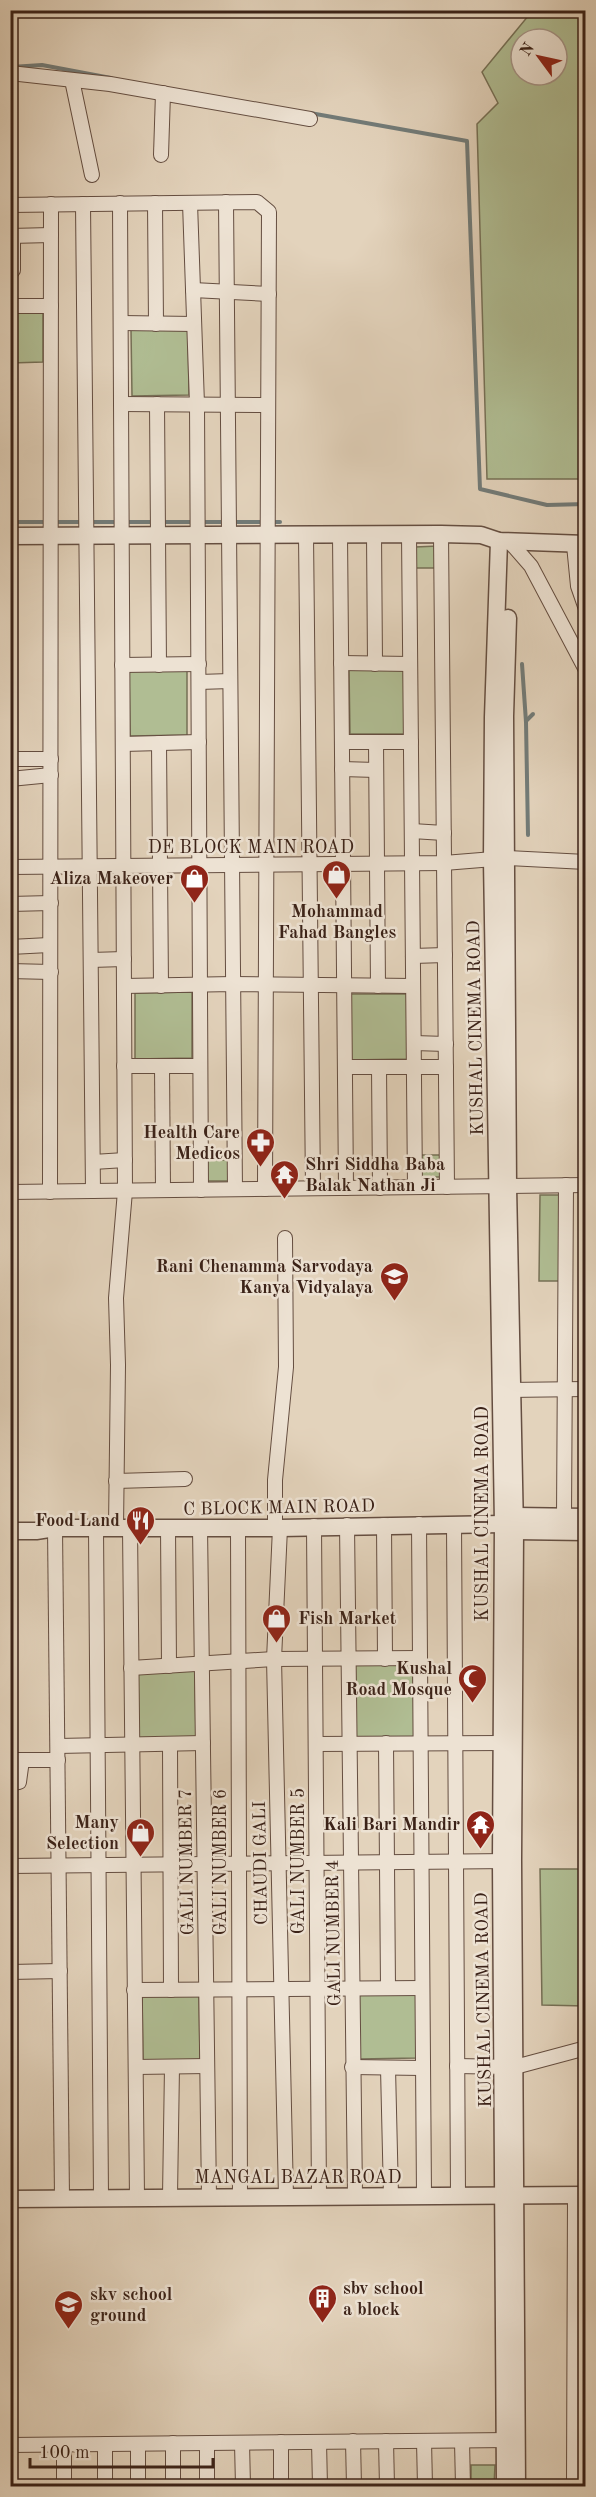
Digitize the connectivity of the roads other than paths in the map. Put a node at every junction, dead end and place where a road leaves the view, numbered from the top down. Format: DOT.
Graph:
graph roads {
  1 [pos="10,73"];
  2 [pos="72,80"];
  3 [pos="163,93"];
  4 [pos="310,119"];
  5 [pos="161,155"];
  6 [pos="92,175"];
  7 [pos="226,202"];
  8 [pos="120,203"];
  9 [pos="155,203"];
  10 [pos="190,203"];
  11 [pos="51,204"];
  12 [pos="83,204"];
  13 [pos="10,205"];
  14 [pos="51,235"];
  15 [pos="12,236"];
  16 [pos="10,274"];
  17 [pos="193,290"];
  18 [pos="227,291"];
  19 [pos="269,294"];
  20 [pos="10,306"];
  21 [pos="51,306"];
  22 [pos="121,323"];
  23 [pos="156,324"];
  24 [pos="194,324"];
  25 [pos="121,404"];
  26 [pos="157,404"];
  27 [pos="197,404"];
  28 [pos="228,404"];
  29 [pos="268,405"];
  30 [pos="374,534"];
  31 [pos="410,534"];
  32 [pos="441,534"];
  33 [pos="86,535"];
  34 [pos="122,535"];
  35 [pos="158,535"];
  36 [pos="198,535"];
  37 [pos="229,535"];
  38 [pos="268,535"];
  39 [pos="306,535"];
  40 [pos="340,535"];
  41 [pos="10,536"];
  42 [pos="51,536"];
  43 [pos="505,542"];
  44 [pos="580,544"];
  45 [pos="585,609"];
  46 [pos="341,663"];
  47 [pos="159,664"];
  48 [pos="199,664"];
  49 [pos="375,664"];
  50 [pos="411,664"];
  51 [pos="122,665"];
  52 [pos="585,670"];
  53 [pos="230,681"];
  54 [pos="199,682"];
  55 [pos="199,742"];
  56 [pos="342,742"];
  57 [pos="376,742"];
  58 [pos="411,742"];
  59 [pos="159,743"];
  60 [pos="123,744"];
  61 [pos="10,759"];
  62 [pos="51,759"];
  63 [pos="342,769"];
  64 [pos="376,770"];
  65 [pos="51,775"];
  66 [pos="10,779"];
  67 [pos="412,831"];
  68 [pos="444,833"];
  69 [pos="499,859"];
  70 [pos="585,862"];
  71 [pos="444,863"];
  72 [pos="309,864"];
  73 [pos="343,864"];
  74 [pos="377,864"];
  75 [pos="412,864"];
  76 [pos="200,865"];
  77 [pos="232,865"];
  78 [pos="267,865"];
  79 [pos="90,866"];
  80 [pos="123,866"];
  81 [pos="160,866"];
  82 [pos="10,867"];
  83 [pos="51,867"];
  84 [pos="51,903"];
  85 [pos="10,904"];
  86 [pos="49,945"];
  87 [pos="10,947"];
  88 [pos="445,955"];
  89 [pos="413,956"];
  90 [pos="124,959"];
  91 [pos="91,960"];
  92 [pos="10,971"];
  93 [pos="51,972"];
  94 [pos="199,984"];
  95 [pos="233,984"];
  96 [pos="266,984"];
  97 [pos="311,985"];
  98 [pos="343,985"];
  99 [pos="124,986"];
  100 [pos="161,986"];
  101 [pos="378,986"];
  102 [pos="414,986"];
  103 [pos="414,1043"];
  104 [pos="446,1044"];
  105 [pos="124,1066"];
  106 [pos="162,1066"];
  107 [pos="200,1066"];
  108 [pos="345,1067"];
  109 [pos="379,1067"];
  110 [pos="446,1067"];
  111 [pos="414,1068"];
  112 [pos="124,1160"];
  113 [pos="93,1162"];
  114 [pos="566,1185"];
  115 [pos="585,1185"];
  116 [pos="502,1186"];
  117 [pos="415,1187"];
  118 [pos="447,1187"];
  119 [pos="313,1188"];
  120 [pos="346,1188"];
  121 [pos="380,1188"];
  122 [pos="265,1189"];
  123 [pos="163,1190"];
  124 [pos="201,1190"];
  125 [pos="235,1190"];
  126 [pos="93,1191"];
  127 [pos="125,1191"];
  128 [pos="10,1192"];
  129 [pos="51,1192"];
  130 [pos="285,1238"];
  131 [pos="565,1389"];
  132 [pos="585,1389"];
  133 [pos="506,1390"];
  134 [pos="185,1479"];
  135 [pos="116,1481"];
  136 [pos="564,1517"];
  137 [pos="585,1517"];
  138 [pos="10,1521"];
  139 [pos="419,1524"];
  140 [pos="454,1524"];
  141 [pos="511,1524"];
  142 [pos="347,1525"];
  143 [pos="384,1525"];
  144 [pos="314,1526"];
  145 [pos="168,1527"];
  146 [pos="200,1527"];
  147 [pos="238,1527"];
  148 [pos="55,1528"];
  149 [pos="96,1528"];
  150 [pos="123,1528"];
  151 [pos="278,1528"];
  152 [pos="10,1531"];
  153 [pos="585,1533"];
  154 [pos="420,1658"];
  155 [pos="274,1659"];
  156 [pos="315,1659"];
  157 [pos="385,1659"];
  158 [pos="348,1660"];
  159 [pos="238,1661"];
  160 [pos="203,1663"];
  161 [pos="169,1666"];
  162 [pos="131,1668"];
  163 [pos="203,1743"];
  164 [pos="349,1743"];
  165 [pos="386,1743"];
  166 [pos="420,1743"];
  167 [pos="455,1743"];
  168 [pos="170,1744"];
  169 [pos="316,1744"];
  170 [pos="508,1744"];
  171 [pos="98,1745"];
  172 [pos="132,1745"];
  173 [pos="58,1753"];
  174 [pos="16,1760"];
  175 [pos="10,1784"];
  176 [pos="507,1861"];
  177 [pos="421,1862"];
  178 [pos="456,1862"];
  179 [pos="316,1863"];
  180 [pos="350,1863"];
  181 [pos="387,1863"];
  182 [pos="238,1864"];
  183 [pos="170,1865"];
  184 [pos="204,1865"];
  185 [pos="278,1865"];
  186 [pos="10,1866"];
  187 [pos="59,1866"];
  188 [pos="133,1866"];
  189 [pos="100,1867"];
  190 [pos="60,1971"];
  191 [pos="10,1972"];
  192 [pos="352,1987"];
  193 [pos="388,1987"];
  194 [pos="239,1988"];
  195 [pos="317,1988"];
  196 [pos="422,1988"];
  197 [pos="206,1989"];
  198 [pos="280,1989"];
  199 [pos="134,1990"];
  200 [pos="171,1990"];
  201 [pos="585,2048"];
  202 [pos="207,2066"];
  203 [pos="457,2066"];
  204 [pos="136,2067"];
  205 [pos="172,2067"];
  206 [pos="352,2067"];
  207 [pos="509,2067"];
  208 [pos="388,2068"];
  209 [pos="422,2068"];
  210 [pos="458,2195"];
  211 [pos="510,2195"];
  212 [pos="580,2195"];
  213 [pos="170,2196"];
  214 [pos="319,2196"];
  215 [pos="355,2196"];
  216 [pos="391,2196"];
  217 [pos="424,2196"];
  218 [pos="101,2197"];
  219 [pos="209,2197"];
  220 [pos="240,2197"];
  221 [pos="286,2197"];
  222 [pos="62,2198"];
  223 [pos="137,2198"];
  224 [pos="10,2199"];
  225 [pos="511,2439"];
  226 [pos="424,2440"];
  227 [pos="354,2441"];
  228 [pos="386,2441"];
  229 [pos="462,2441"];
  230 [pos="281,2442"];
  231 [pos="319,2442"];
  232 [pos="172,2443"];
  233 [pos="242,2443"];
  234 [pos="105,2444"];
  235 [pos="138,2444"];
  236 [pos="207,2444"];
  237 [pos="10,2445"];
  238 [pos="64,2445"];
  239 [pos="64,2487"];
  240 [pos="105,2487"];
  241 [pos="138,2487"];
  242 [pos="173,2487"];
  243 [pos="207,2487"];
  244 [pos="243,2487"];
  245 [pos="281,2487"];
  246 [pos="320,2487"];
  247 [pos="354,2487"];
  248 [pos="387,2487"];
  249 [pos="424,2487"];
  250 [pos="463,2487"];
  251 [pos="505,2487"];
  252 [pos="517,2487"];
  253 [pos="574,2487"];
  1 -- 2 [label="street"];
  2 -- 3 [label="street"];
  2 -- 6 [label="street"];
  3 -- 4 [label="street"];
  3 -- 5 [label="street"];
  7 -- 10 [label="street"];
  7 -- 18 [label="street"];
  7 -- 19 [label="street"];
  8 -- 9 [label="street"];
  8 -- 12 [label="street"];
  8 -- 22 [label="street"];
  9 -- 10 [label="street"];
  9 -- 23 [label="street"];
  10 -- 17 [label="street"];
  11 -- 12 [label="street"];
  11 -- 13 [label="street"];
  11 -- 14 [label="street"];
  12 -- 33 [label="street"];
  14 -- 15 [label="street"];
  14 -- 21 [label="street"];
  15 -- 16 [label="street"];
  17 -- 18 [label="street"];
  17 -- 24 [label="street"];
  18 -- 19 [label="street"];
  18 -- 28 [label="street"];
  19 -- 29 [label="street"];
  20 -- 21 [label="street"];
  21 -- 42 [label="street"];
  22 -- 23 [label="street"];
  22 -- 25 [label="street"];
  23 -- 24 [label="street"];
  24 -- 27 [label="street"];
  25 -- 26 [label="street"];
  25 -- 34 [label="street"];
  26 -- 27 [label="street"];
  26 -- 35 [label="street"];
  27 -- 28 [label="street"];
  27 -- 36 [label="street"];
  28 -- 29 [label="street"];
  28 -- 37 [label="street"];
  29 -- 38 [label="street"];
  30 -- 31 [label="street"];
  30 -- 40 [label="street"];
  30 -- 49 [label="street"];
  31 -- 32 [label="street"];
  31 -- 50 [label="street"];
  32 -- 43 [label="street"];
  32 -- 68 [label="street"];
  33 -- 34 [label="street"];
  33 -- 42 [label="street"];
  33 -- 79 [label="street"];
  34 -- 35 [label="street"];
  34 -- 51 [label="street"];
  35 -- 36 [label="street"];
  35 -- 47 [label="street"];
  36 -- 37 [label="street"];
  36 -- 48 [label="street"];
  37 -- 38 [label="street"];
  37 -- 53 [label="street"];
  38 -- 39 [label="street"];
  38 -- 78 [label="street"];
  39 -- 40 [label="street"];
  39 -- 72 [label="street"];
  40 -- 46 [label="street"];
  41 -- 42 [label="street"];
  42 -- 62 [label="street"];
  43 -- 44 [label="street"];
  43 -- 52 [label="street"];
  43 -- 69 [label="street, KUSHAL CINEMA ROAD"];
  44 -- 45 [label="street"];
  46 -- 49 [label="street"];
  46 -- 56 [label="street"];
  47 -- 48 [label="street"];
  47 -- 51 [label="street"];
  48 -- 54 [label="street"];
  49 -- 50 [label="street"];
  50 -- 58 [label="street"];
  51 -- 60 [label="street"];
  53 -- 54 [label="street"];
  53 -- 77 [label="street"];
  54 -- 55 [label="street"];
  55 -- 59 [label="street"];
  55 -- 76 [label="street"];
  56 -- 57 [label="street"];
  56 -- 63 [label="street"];
  57 -- 58 [label="street"];
  57 -- 64 [label="street"];
  58 -- 67 [label="street"];
  59 -- 60 [label="street"];
  59 -- 81 [label="street"];
  60 -- 80 [label="street"];
  61 -- 62 [label="street"];
  62 -- 65 [label="street"];
  63 -- 64 [label="street"];
  63 -- 73 [label="street"];
  64 -- 74 [label="street"];
  65 -- 66 [label="street"];
  65 -- 83 [label="street"];
  67 -- 68 [label="street"];
  67 -- 75 [label="street"];
  68 -- 71 [label="street"];
  69 -- 70 [label="street, DE BLOCK MAIN ROAD"];
  69 -- 71 [label="street, DE BLOCK MAIN ROAD"];
  69 -- 116 [label="street, KUSHAL CINEMA ROAD"];
  71 -- 75 [label="street, DE BLOCK MAIN ROAD"];
  71 -- 88 [label="street"];
  72 -- 73 [label="street, DE BLOCK MAIN ROAD"];
  72 -- 78 [label="street, DE BLOCK MAIN ROAD"];
  72 -- 97 [label="street"];
  73 -- 74 [label="street, DE BLOCK MAIN ROAD"];
  73 -- 98 [label="street"];
  74 -- 75 [label="street, DE BLOCK MAIN ROAD"];
  74 -- 101 [label="street"];
  75 -- 89 [label="street"];
  76 -- 77 [label="street, DE BLOCK MAIN ROAD"];
  76 -- 81 [label="street, DE BLOCK MAIN ROAD"];
  76 -- 94 [label="street"];
  77 -- 78 [label="street, DE BLOCK MAIN ROAD"];
  77 -- 95 [label="street"];
  78 -- 96 [label="street"];
  79 -- 80 [label="street, DE BLOCK MAIN ROAD"];
  79 -- 83 [label="street, DE BLOCK MAIN ROAD"];
  79 -- 91 [label="street"];
  80 -- 81 [label="street, DE BLOCK MAIN ROAD"];
  80 -- 90 [label="street"];
  81 -- 100 [label="street"];
  82 -- 83 [label="street, DE BLOCK MAIN ROAD"];
  83 -- 84 [label="street"];
  84 -- 85 [label="street"];
  84 -- 86 [label="street"];
  86 -- 87 [label="street"];
  86 -- 93 [label="street"];
  88 -- 89 [label="street"];
  88 -- 104 [label="street"];
  89 -- 102 [label="street"];
  90 -- 91 [label="street"];
  90 -- 99 [label="street"];
  91 -- 113 [label="street"];
  92 -- 93 [label="street"];
  93 -- 129 [label="street"];
  94 -- 95 [label="street"];
  94 -- 100 [label="street"];
  94 -- 107 [label="street"];
  95 -- 96 [label="street"];
  95 -- 125 [label="street"];
  96 -- 97 [label="street"];
  96 -- 122 [label="street"];
  97 -- 98 [label="street"];
  97 -- 119 [label="street"];
  98 -- 101 [label="street"];
  98 -- 108 [label="street"];
  99 -- 100 [label="street"];
  99 -- 105 [label="street"];
  101 -- 102 [label="street"];
  102 -- 103 [label="street"];
  103 -- 104 [label="street"];
  103 -- 111 [label="street"];
  104 -- 110 [label="street"];
  105 -- 106 [label="street"];
  105 -- 112 [label="street"];
  106 -- 107 [label="street"];
  106 -- 123 [label="street"];
  107 -- 124 [label="street"];
  108 -- 109 [label="street"];
  108 -- 120 [label="street"];
  109 -- 111 [label="street"];
  109 -- 121 [label="street"];
  110 -- 111 [label="street"];
  110 -- 118 [label="street"];
  111 -- 117 [label="street"];
  112 -- 113 [label="street"];
  112 -- 127 [label="street"];
  113 -- 126 [label="street"];
  114 -- 115 [label="street"];
  114 -- 116 [label="street"];
  114 -- 131 [label="street"];
  116 -- 118 [label="street"];
  116 -- 133 [label="street, KUSHAL CINEMA ROAD"];
  117 -- 118 [label="street"];
  117 -- 121 [label="street"];
  119 -- 120 [label="street"];
  119 -- 122 [label="street"];
  120 -- 121 [label="street"];
  122 -- 125 [label="street"];
  123 -- 124 [label="street"];
  123 -- 127 [label="street"];
  124 -- 125 [label="street"];
  126 -- 127 [label="street"];
  126 -- 129 [label="street"];
  127 -- 135 [label="street"];
  128 -- 129 [label="street"];
  130 -- 151 [label="street, CHAUDI GALI"];
  131 -- 132 [label="street"];
  131 -- 133 [label="street"];
  131 -- 136 [label="street"];
  133 -- 141 [label="street, KUSHAL CINEMA ROAD"];
  134 -- 135 [label="street"];
  135 -- 150 [label="street"];
  136 -- 137 [label="street"];
  136 -- 141 [label="street"];
  138 -- 148 [label="street, C BLOCK MAIN ROAD"];
  139 -- 140 [label="street, C BLOCK MAIN ROAD"];
  139 -- 143 [label="street, C BLOCK MAIN ROAD"];
  139 -- 154 [label="street"];
  140 -- 141 [label="street, C BLOCK MAIN ROAD"];
  140 -- 167 [label="street"];
  141 -- 153 [label="street"];
  141 -- 170 [label="street, KUSHAL CINEMA ROAD"];
  142 -- 143 [label="street, C BLOCK MAIN ROAD"];
  142 -- 144 [label="street, C BLOCK MAIN ROAD"];
  142 -- 158 [label="street, GALI NUMBER 4"];
  143 -- 157 [label="street"];
  144 -- 151 [label="street, C BLOCK MAIN ROAD"];
  144 -- 156 [label="street, GALI NUMBER 5"];
  145 -- 146 [label="street, C BLOCK MAIN ROAD"];
  145 -- 150 [label="street, C BLOCK MAIN ROAD"];
  145 -- 161 [label="street"];
  146 -- 147 [label="street, C BLOCK MAIN ROAD"];
  146 -- 160 [label="street, GALI NUMBER 7"];
  147 -- 151 [label="street, C BLOCK MAIN ROAD"];
  147 -- 159 [label="street, GALI NUMBER 6"];
  148 -- 149 [label="street, C BLOCK MAIN ROAD"];
  148 -- 152 [label="street, C BLOCK MAIN ROAD"];
  148 -- 173 [label="street"];
  149 -- 150 [label="street, C BLOCK MAIN ROAD"];
  149 -- 171 [label="street"];
  150 -- 162 [label="street"];
  151 -- 155 [label="street, CHAUDI GALI"];
  154 -- 157 [label="street"];
  154 -- 166 [label="street"];
  155 -- 156 [label="street"];
  155 -- 159 [label="street"];
  155 -- 185 [label="street, CHAUDI GALI"];
  156 -- 158 [label="street"];
  156 -- 169 [label="street, GALI NUMBER 5"];
  157 -- 158 [label="street"];
  158 -- 164 [label="street, GALI NUMBER 4"];
  159 -- 160 [label="street"];
  159 -- 182 [label="street, GALI NUMBER 6"];
  160 -- 161 [label="street"];
  160 -- 163 [label="street, GALI NUMBER 7"];
  161 -- 162 [label="street"];
  162 -- 172 [label="street"];
  163 -- 168 [label="street"];
  163 -- 184 [label="street, GALI NUMBER 7"];
  164 -- 165 [label="street"];
  164 -- 169 [label="street"];
  164 -- 180 [label="street, GALI NUMBER 4"];
  165 -- 166 [label="street"];
  165 -- 181 [label="street"];
  166 -- 167 [label="street"];
  166 -- 177 [label="street"];
  167 -- 170 [label="street"];
  167 -- 178 [label="street"];
  168 -- 172 [label="street"];
  168 -- 183 [label="street"];
  169 -- 179 [label="street, GALI NUMBER 5"];
  170 -- 176 [label="street, KUSHAL CINEMA ROAD"];
  171 -- 172 [label="street"];
  171 -- 173 [label="street"];
  171 -- 189 [label="street"];
  172 -- 188 [label="street"];
  173 -- 174 [label="street"];
  173 -- 187 [label="street"];
  174 -- 175 [label="street"];
  176 -- 178 [label="street"];
  176 -- 207 [label="street, KUSHAL CINEMA ROAD"];
  177 -- 178 [label="street"];
  177 -- 181 [label="street"];
  177 -- 196 [label="street"];
  178 -- 203 [label="street"];
  179 -- 180 [label="street"];
  179 -- 185 [label="street"];
  179 -- 195 [label="street, GALI NUMBER 5"];
  180 -- 181 [label="street"];
  180 -- 192 [label="street, GALI NUMBER 4"];
  181 -- 193 [label="street"];
  182 -- 184 [label="street"];
  182 -- 185 [label="street"];
  182 -- 194 [label="street, GALI NUMBER 6"];
  183 -- 184 [label="street"];
  183 -- 188 [label="street"];
  183 -- 200 [label="street"];
  184 -- 197 [label="street, GALI NUMBER 7"];
  185 -- 198 [label="street, CHAUDI GALI"];
  186 -- 187 [label="street"];
  187 -- 189 [label="street"];
  187 -- 190 [label="street"];
  188 -- 189 [label="street"];
  188 -- 199 [label="street"];
  189 -- 218 [label="street"];
  190 -- 191 [label="street"];
  190 -- 222 [label="street"];
  192 -- 193 [label="street"];
  192 -- 195 [label="street"];
  192 -- 206 [label="street, GALI NUMBER 4"];
  193 -- 196 [label="street"];
  194 -- 197 [label="street"];
  194 -- 198 [label="street"];
  194 -- 220 [label="street, GALI NUMBER 6"];
  195 -- 198 [label="street"];
  195 -- 214 [label="street, GALI NUMBER 5"];
  196 -- 209 [label="street"];
  197 -- 200 [label="street"];
  197 -- 202 [label="street, GALI NUMBER 7"];
  198 -- 221 [label="street, CHAUDI GALI"];
  199 -- 200 [label="street"];
  199 -- 204 [label="street"];
  201 -- 207 [label="street"];
  202 -- 205 [label="street"];
  202 -- 219 [label="street, GALI NUMBER 7"];
  203 -- 207 [label="street"];
  203 -- 210 [label="street"];
  204 -- 205 [label="street"];
  204 -- 223 [label="street"];
  205 -- 213 [label="street"];
  206 -- 208 [label="street"];
  206 -- 215 [label="street, GALI NUMBER 4"];
  207 -- 211 [label="street, KUSHAL CINEMA ROAD"];
  208 -- 209 [label="street"];
  208 -- 216 [label="street"];
  209 -- 217 [label="street"];
  210 -- 211 [label="street, MANGAL BAZAR ROAD"];
  210 -- 217 [label="street, MANGAL BAZAR ROAD"];
  211 -- 212 [label="street, MANGAL BAZAR ROAD"];
  211 -- 225 [label="street, KUSHAL CINEMA ROAD"];
  212 -- 253 [label="street"];
  213 -- 219 [label="street, MANGAL BAZAR ROAD"];
  213 -- 223 [label="street, MANGAL BAZAR ROAD"];
  214 -- 215 [label="street, MANGAL BAZAR ROAD"];
  214 -- 221 [label="street, MANGAL BAZAR ROAD"];
  215 -- 216 [label="street, MANGAL BAZAR ROAD"];
  216 -- 217 [label="street, MANGAL BAZAR ROAD"];
  218 -- 222 [label="street, MANGAL BAZAR ROAD"];
  218 -- 223 [label="street, MANGAL BAZAR ROAD"];
  219 -- 220 [label="street, MANGAL BAZAR ROAD"];
  220 -- 221 [label="street, MANGAL BAZAR ROAD"];
  222 -- 224 [label="street, MANGAL BAZAR ROAD"];
  225 -- 229 [label="street"];
  225 -- 251 [label="street, KUSHAL CINEMA ROAD"];
  225 -- 252 [label="street, KUSHAL CINEMA ROAD"];
  226 -- 228 [label="street"];
  226 -- 229 [label="street"];
  226 -- 249 [label="street"];
  227 -- 228 [label="street"];
  227 -- 231 [label="street"];
  227 -- 247 [label="street"];
  228 -- 248 [label="street"];
  229 -- 250 [label="street"];
  230 -- 231 [label="street"];
  230 -- 233 [label="street"];
  230 -- 245 [label="street"];
  231 -- 246 [label="street"];
  232 -- 235 [label="street"];
  232 -- 236 [label="street"];
  232 -- 242 [label="street"];
  233 -- 236 [label="street"];
  233 -- 244 [label="street"];
  234 -- 235 [label="street"];
  234 -- 238 [label="street"];
  234 -- 240 [label="street"];
  235 -- 241 [label="street"];
  236 -- 243 [label="street"];
  237 -- 238 [label="street"];
  238 -- 239 [label="street"];
}
